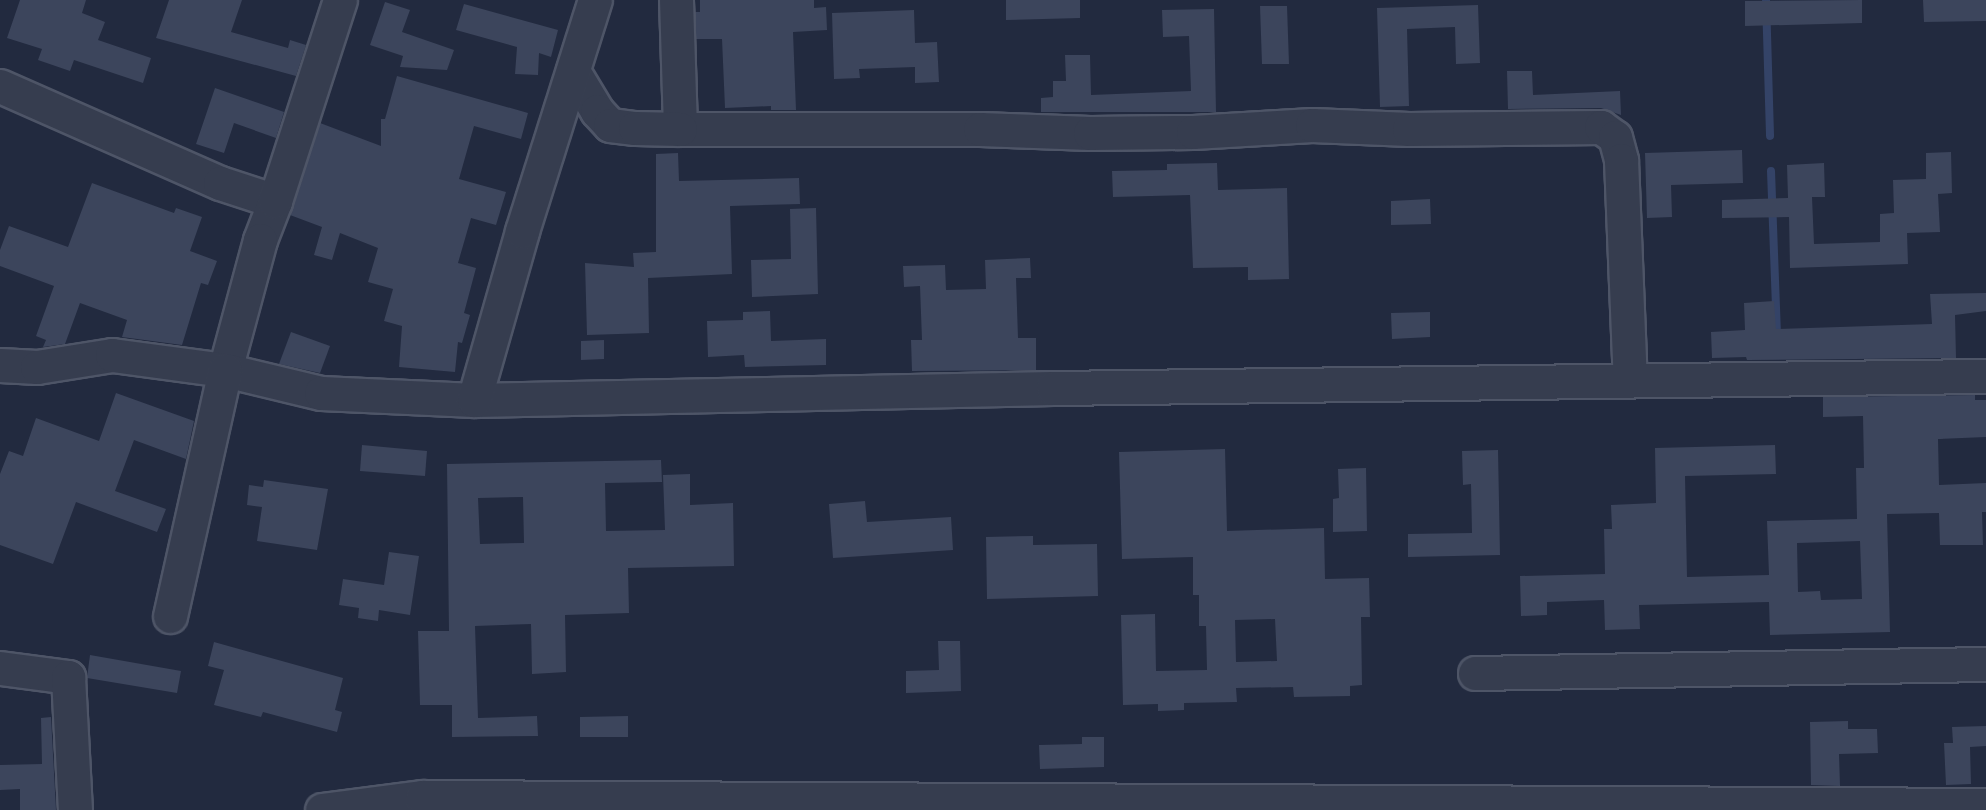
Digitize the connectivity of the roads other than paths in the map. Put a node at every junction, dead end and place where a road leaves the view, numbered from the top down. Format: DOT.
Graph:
graph roads {
  1 [pos="340,0"];
  2 [pos="595,0"];
  3 [pos="676,0"];
  4 [pos="573,71"];
  5 [pos="0,86"];
  6 [pos="680,129"];
  7 [pos="274,201"];
  8 [pos="0,365"];
  9 [pos="225,370"];
  10 [pos="1986,376"];
  11 [pos="1630,380"];
  12 [pos="474,400"];
  13 [pos="170,616"];
  14 [pos="1986,664"];
  15 [pos="0,668"];
  16 [pos="1475,674"];
  17 [pos="1986,805"];
  18 [pos="75,810"];
  19 [pos="322,810"];
  1 -- 7 [label="street"];
  2 -- 4 [label="street"];
  3 -- 6 [label="street"];
  4 -- 6 [label="street"];
  4 -- 12 [label="street"];
  5 -- 7 [label="street"];
  6 -- 11 [label="street"];
  7 -- 9 [label="street"];
  8 -- 9 [label="street"];
  9 -- 12 [label="street"];
  9 -- 13 [label="street"];
  10 -- 11 [label="street"];
  11 -- 12 [label="street"];
  14 -- 16 [label="street"];
  15 -- 18 [label="street"];
  17 -- 19 [label="street"];
}
